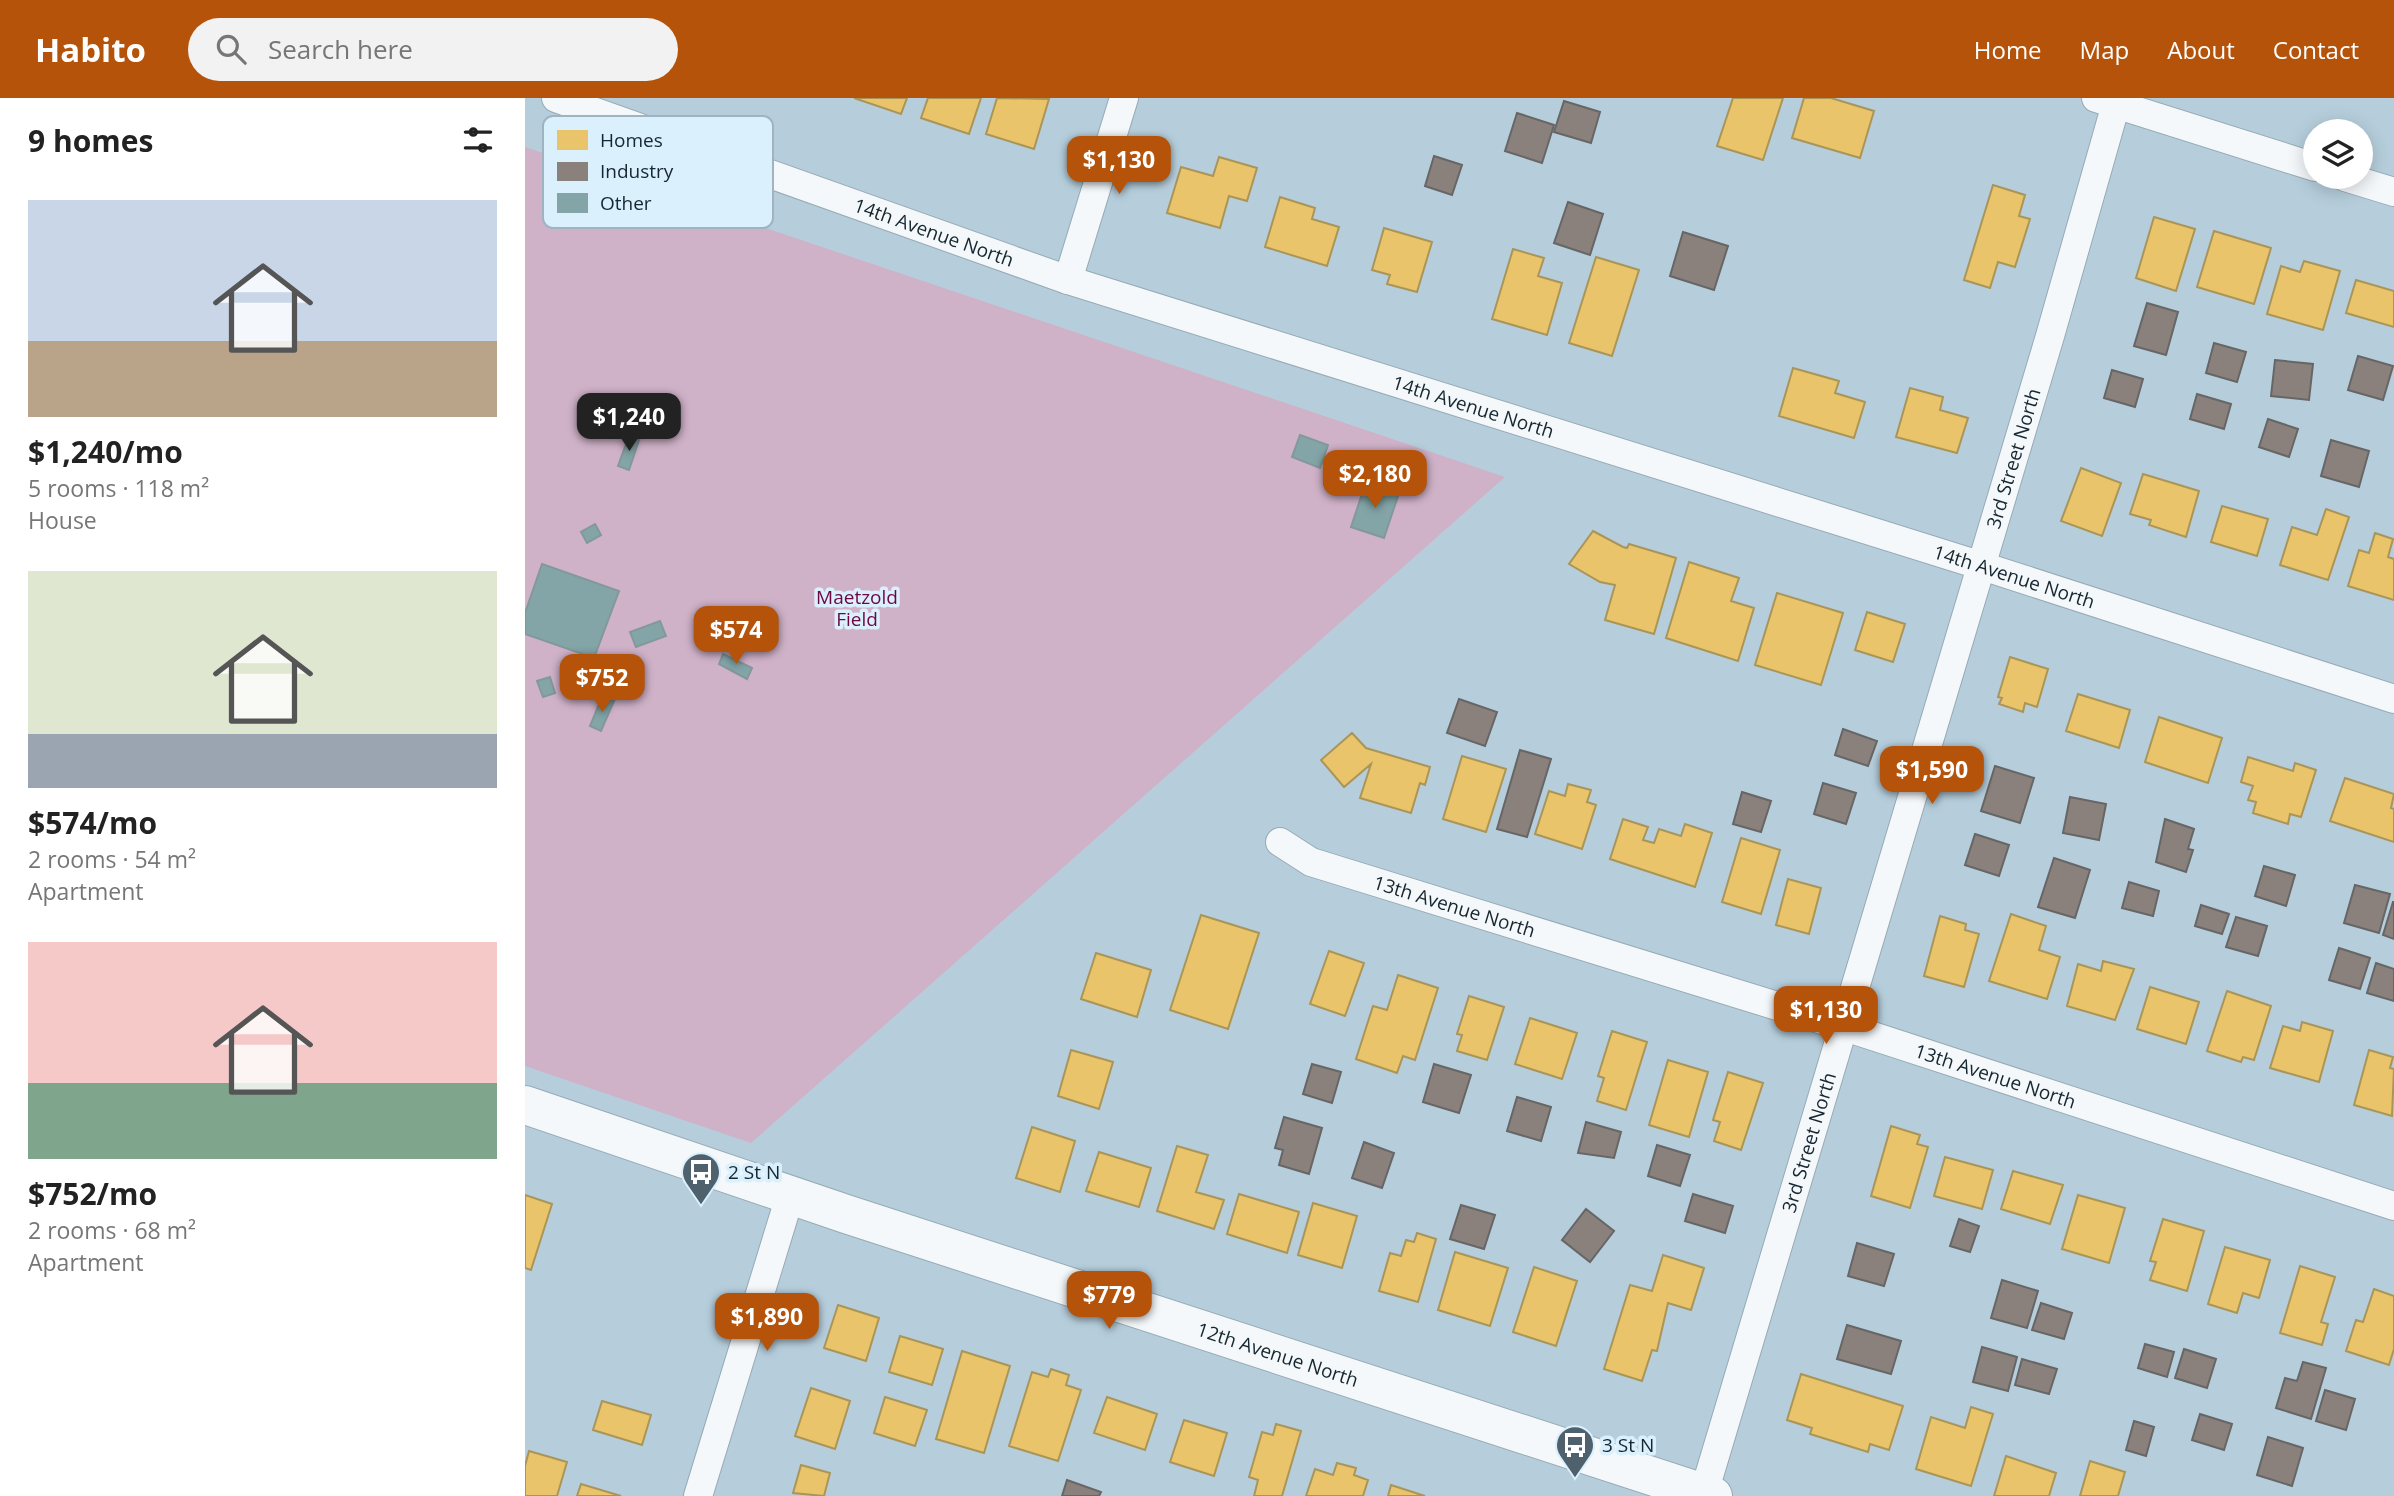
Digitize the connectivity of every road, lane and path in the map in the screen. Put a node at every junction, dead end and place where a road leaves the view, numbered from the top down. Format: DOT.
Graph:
graph roads {
  1 [pos="556,98"];
  2 [pos="1123,98"];
  3 [pos="2111,100"];
  4 [pos="607,116"];
  5 [pos="2303,163"];
  6 [pos="773,175"];
  7 [pos="2373,186"];
  8 [pos="2394,192"];
  9 [pos="1068,280"];
  10 [pos="1979,565"];
  11 [pos="2394,699"];
  12 [pos="1280,842"];
  13 [pos="1842,1026"];
  14 [pos="525,1105"];
  15 [pos="790,1196"];
  16 [pos="2394,1206"];
  17 [pos="1707,1495"];
  18 [pos="698,1496"];
  1 -- 4 [label="street, 14th Avenue North"];
  2 -- 9 [label="street"];
  3 -- 5 [label="street"];
  3 -- 10 [label="street, 3rd Street North"];
  6 -- 9 [label="street, 14th Avenue North"];
  7 -- 8 [label="street"];
  9 -- 10 [label="street, 14th Avenue North"];
  10 -- 11 [label="street, 14th Avenue North"];
  10 -- 13 [label="street, 3rd Street North"];
  12 -- 13 [label="street, 13th Avenue North"];
  13 -- 16 [label="street, 13th Avenue North"];
  13 -- 17 [label="street, 3rd Street North"];
  14 -- 15 [label="street, 12th Avenue North"];
  15 -- 17 [label="street, 12th Avenue North"];
  15 -- 18 [label="street"];
}
